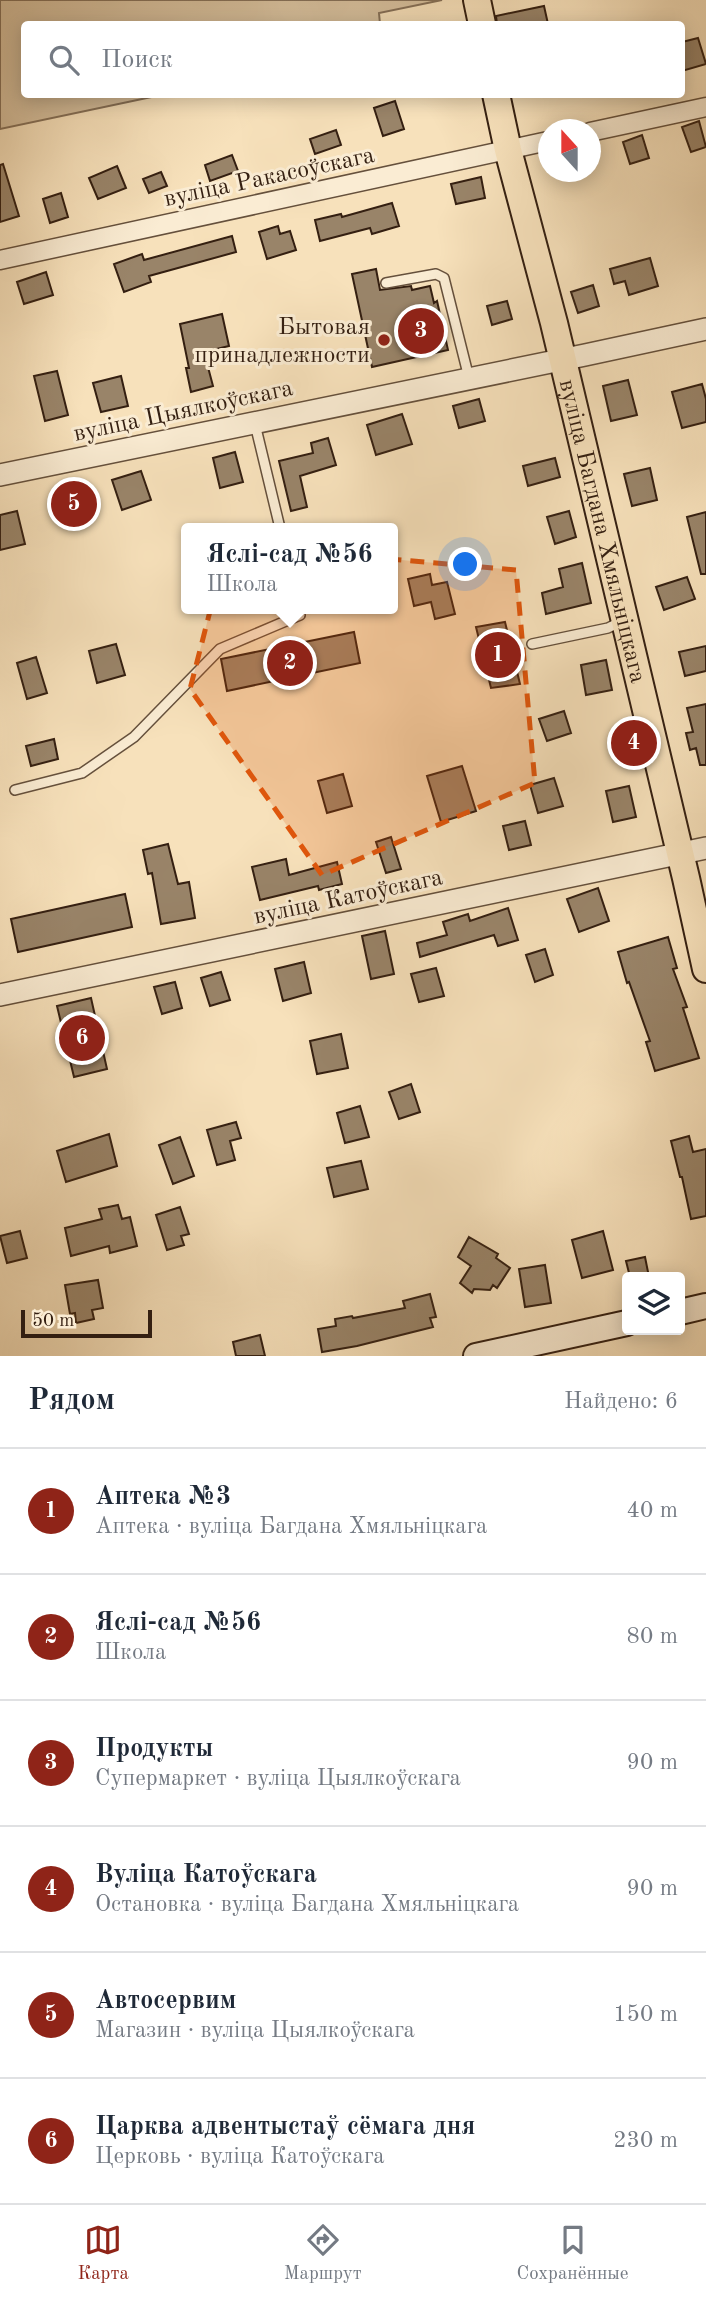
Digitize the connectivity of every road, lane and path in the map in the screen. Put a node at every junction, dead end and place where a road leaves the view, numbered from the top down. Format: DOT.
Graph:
graph roads {
  1 [pos="477,0"];
  2 [pos="481,21"];
  3 [pos="497,98"];
  4 [pos="706,107"];
  5 [pos="601,130"];
  6 [pos="538,143"];
  7 [pos="508,150"];
  8 [pos="0,260"];
  9 [pos="386,283"];
  10 [pos="706,329"];
  11 [pos="562,360"];
  12 [pos="468,378"];
  13 [pos="254,422"];
  14 [pos="0,475"];
  15 [pos="279,523"];
  16 [pos="300,614"];
  17 [pos="624,621"];
  18 [pos="532,644"];
  19 [pos="15,790"];
  20 [pos="706,848"];
  21 [pos="680,853"];
  22 [pos="706,969"];
  23 [pos="0,995"];
  24 [pos="706,1307"];
  25 [pos="685,1311"];
  26 [pos="622,1324"];
  27 [pos="476,1356"];
  1 -- 2 [label="main road"];
  3 -- 7 [label="main road, вуліца Багдана Хмяльніцкага"];
  4 -- 5 [label="street"];
  6 -- 7 [label="street, вуліца Ракасоўскага"];
  7 -- 8 [label="street, вуліца Ракасоўскага"];
  7 -- 11 [label="main road, вуліца Багдана Хмяльніцкага"];
  9 -- 12 [label="lane"];
  10 -- 11 [label="street, вуліца Цыялкоўскага"];
  11 -- 12 [label="street, вуліца Цыялкоўскага"];
  11 -- 17 [label="main road, вуліца Багдана Хмяльніцкага"];
  12 -- 13 [label="street, вуліца Цыялкоўскага"];
  13 -- 14 [label="street, вуліца Цыялкоўскага"];
  13 -- 15 [label="lane"];
  16 -- 19 [label="lane"];
  17 -- 18 [label="lane"];
  17 -- 21 [label="main road, вуліца Багдана Хмяльніцкага"];
  20 -- 21 [label="street, вуліца Катоўскага"];
  21 -- 22 [label="main road, вуліца Багдана Хмяльніцкага"];
  21 -- 23 [label="street, вуліца Катоўскага"];
  24 -- 25 [label="main road"];
  26 -- 27 [label="main road"];
}
